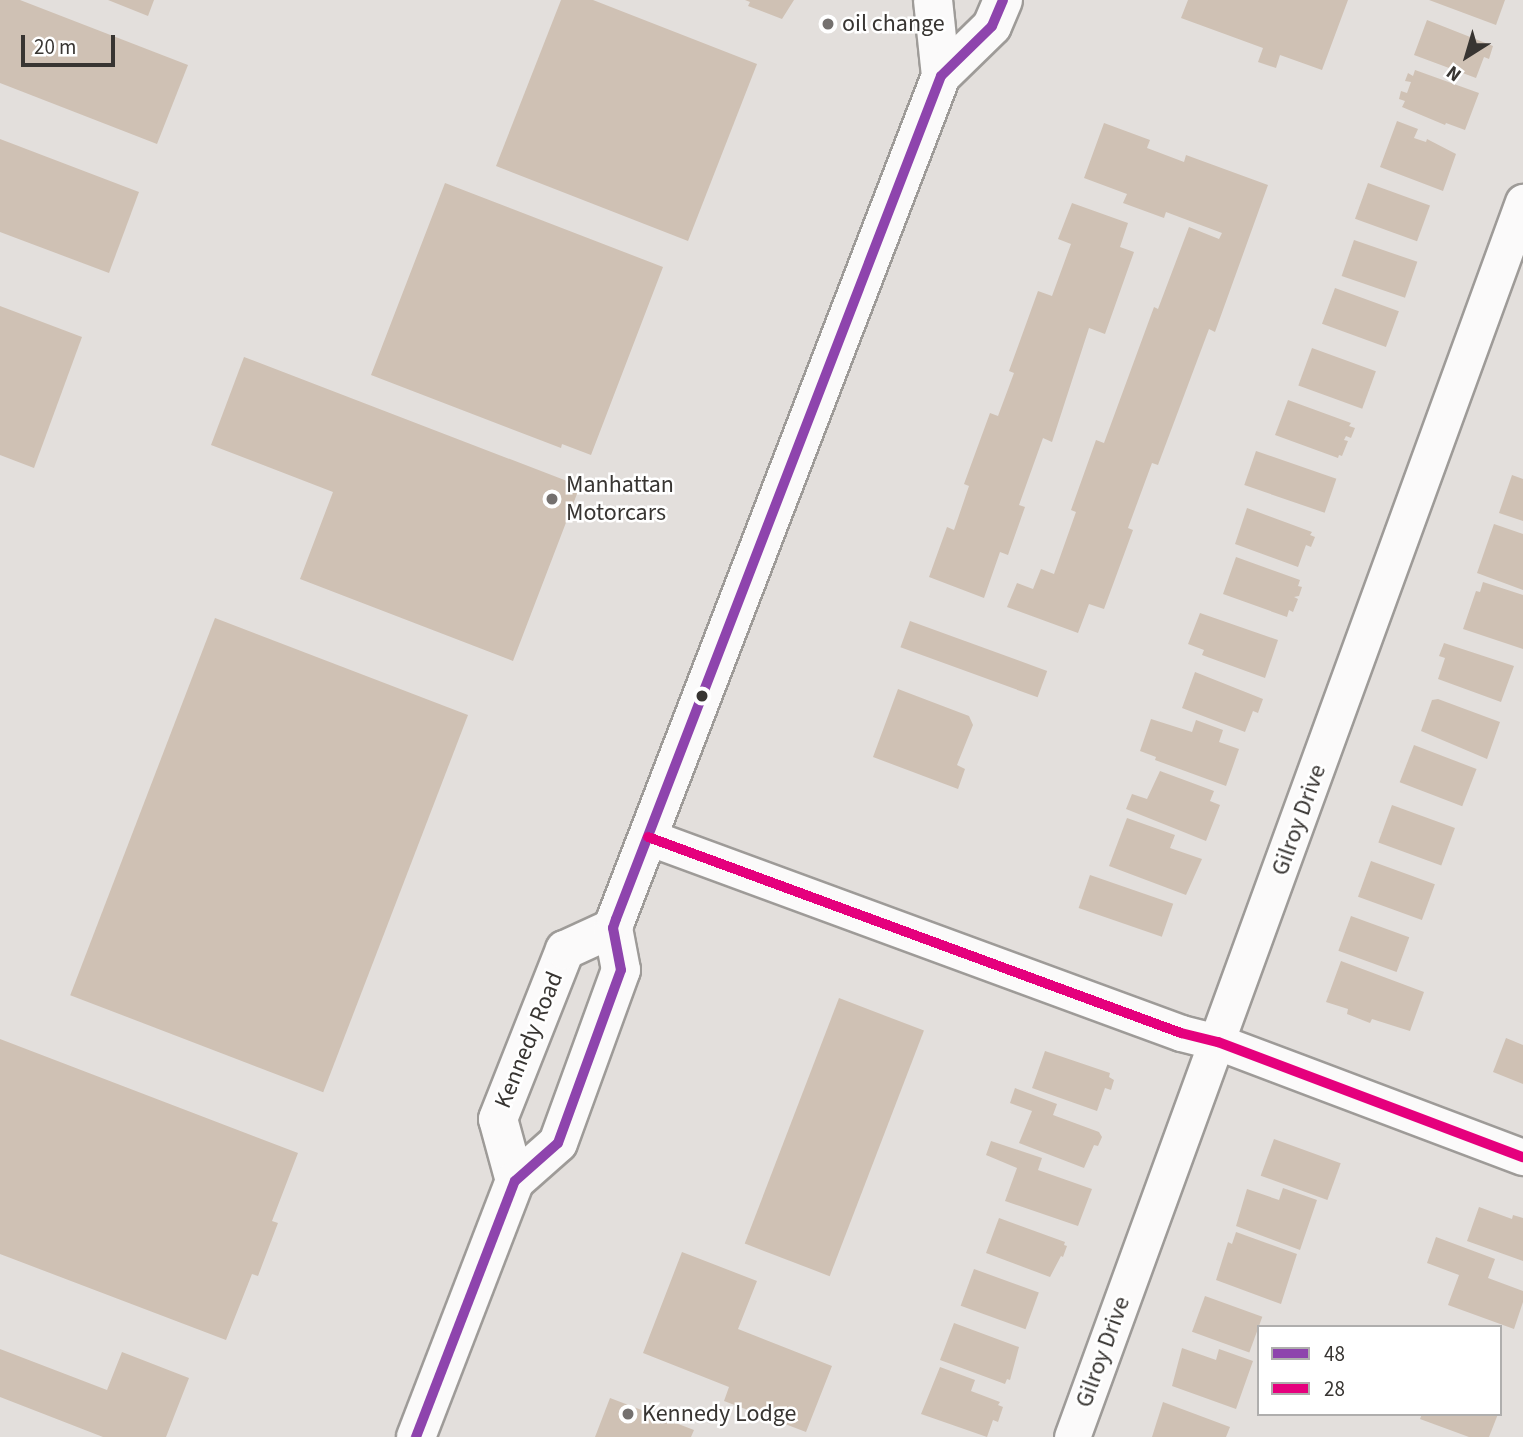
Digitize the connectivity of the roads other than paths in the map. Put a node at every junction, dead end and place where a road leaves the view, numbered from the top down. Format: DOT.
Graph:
graph roads {
  1 [pos="933,0"];
  2 [pos="1003,0"];
  3 [pos="941,76"];
  4 [pos="1523,202"];
  5 [pos="648,837"];
  6 [pos="613,928"];
  7 [pos="1218,1042"];
  8 [pos="1523,1157"];
  9 [pos="516,1181"];
  10 [pos="416,1437"];
  11 [pos="1072,1437"];
  1 -- 3 [label="main road"];
  2 -- 3 [label="main road"];
  3 -- 5 [label="main road"];
  4 -- 7 [label="street, Gilroy Drive"];
  5 -- 6 [label="main road"];
  5 -- 7 [label="street"];
  6 -- 9 [label="main road"];
  6 -- 9 [label="main road, Kennedy Road"];
  7 -- 8 [label="street"];
  7 -- 11 [label="street, Gilroy Drive"];
  9 -- 10 [label="main road"];
}
